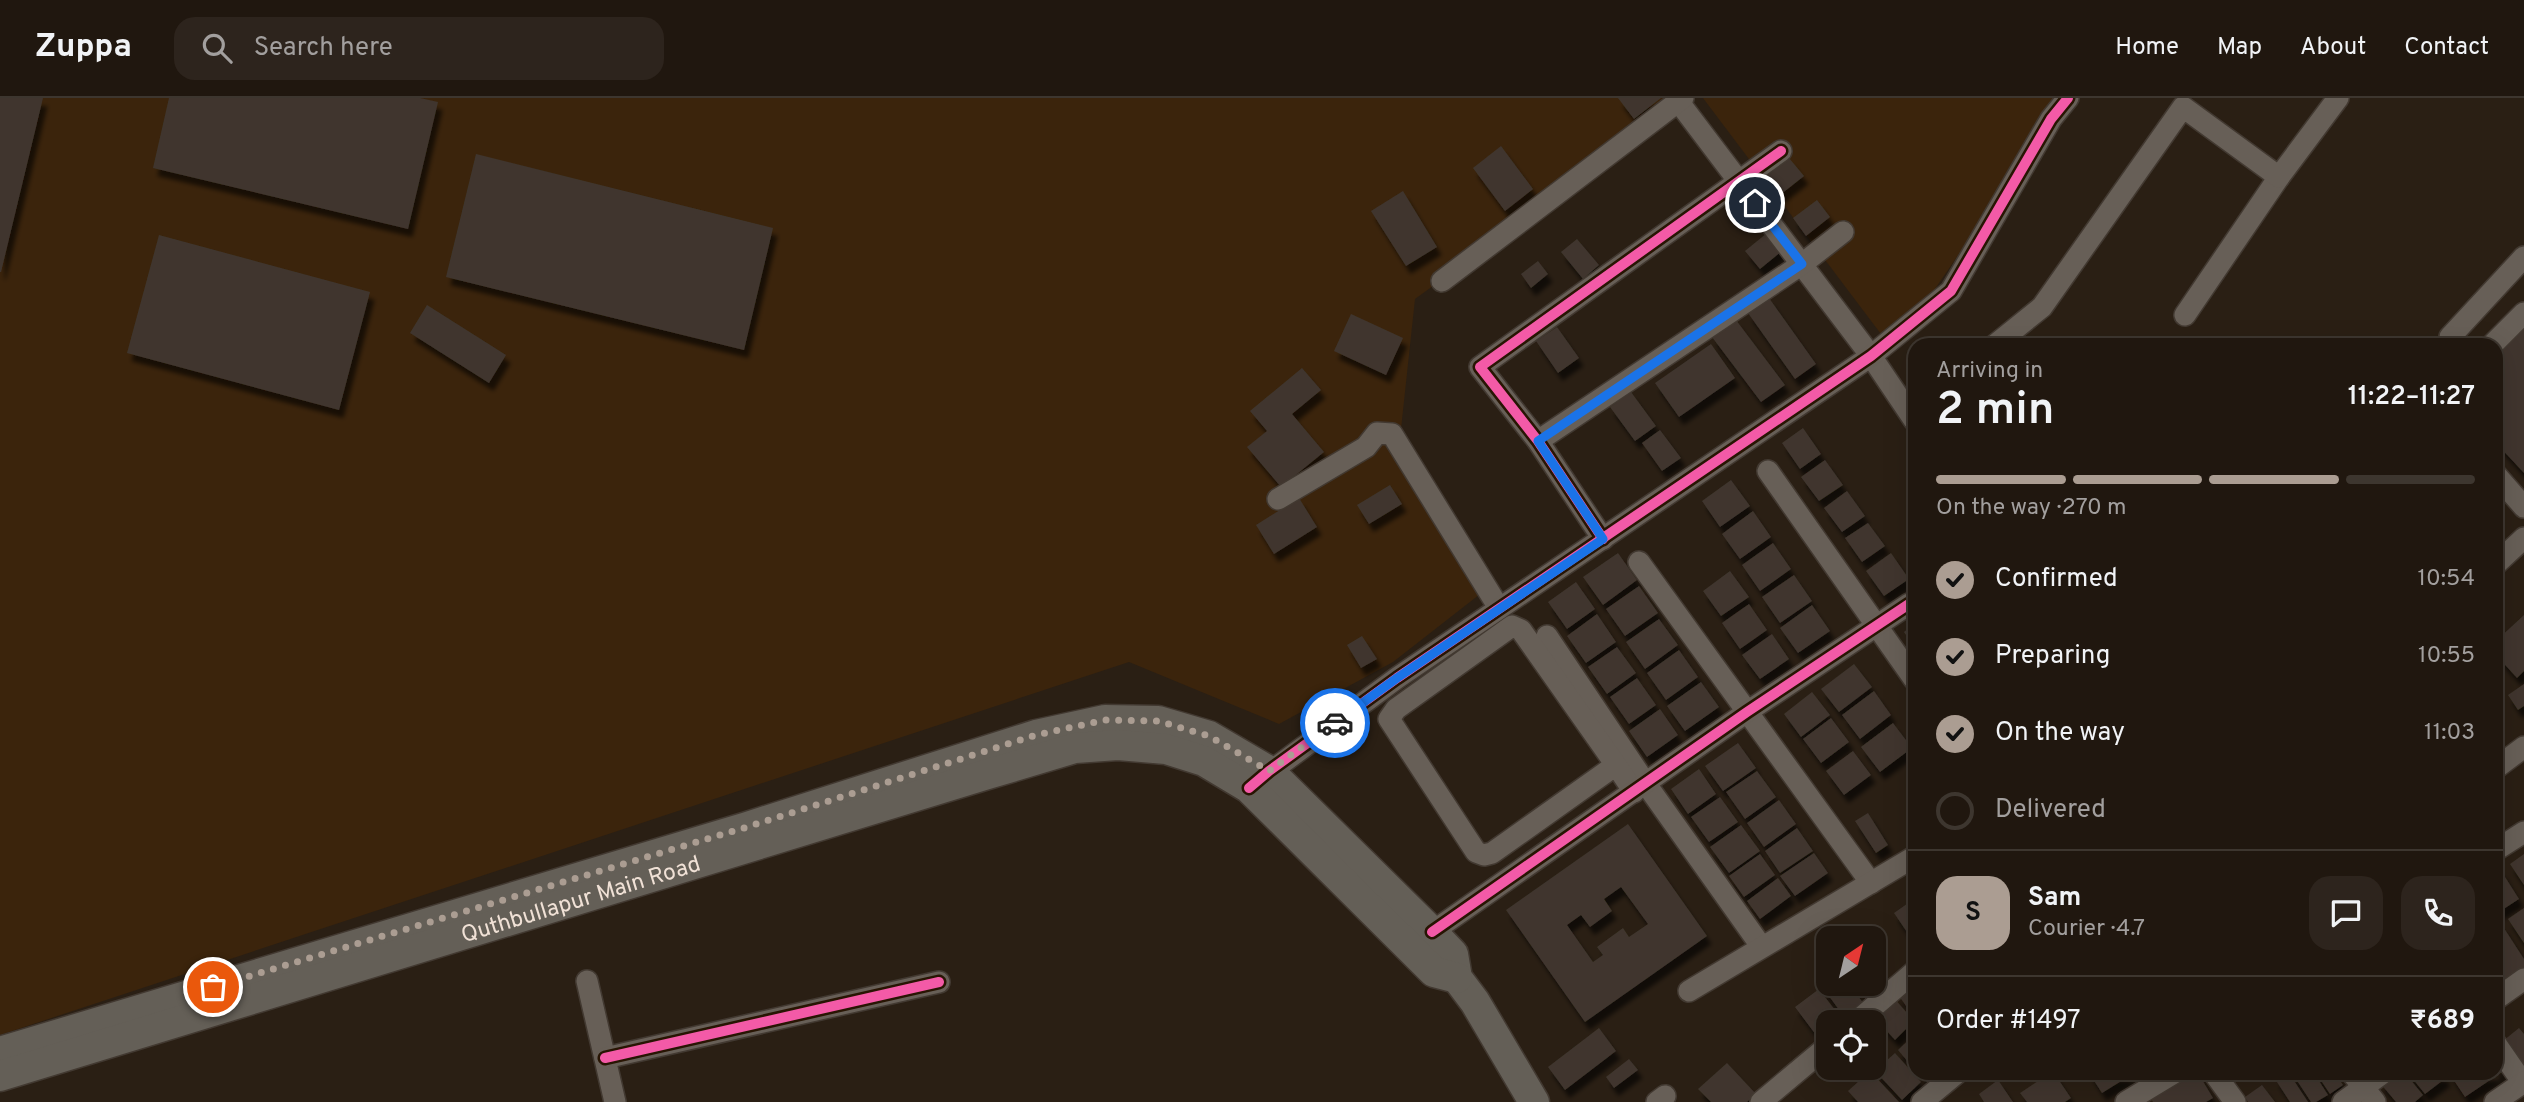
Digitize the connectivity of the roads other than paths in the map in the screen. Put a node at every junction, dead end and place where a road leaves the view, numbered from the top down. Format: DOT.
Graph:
graph roads {
  1 [pos="2067,98"];
  2 [pos="2338,98"];
  3 [pos="1681,99"];
  4 [pos="2181,101"];
  5 [pos="1781,151"];
  6 [pos="2279,177"];
  7 [pos="1740,183"];
  8 [pos="1843,232"];
  9 [pos="2524,257"];
  10 [pos="1802,264"];
  11 [pos="1442,281"];
  12 [pos="2524,313"];
  13 [pos="2185,315"];
  14 [pos="2450,337"];
  15 [pos="2004,338"];
  16 [pos="2499,338"];
  17 [pos="1871,356"];
  18 [pos="1908,408"];
  19 [pos="1538,441"];
  20 [pos="1768,471"];
  21 [pos="2503,483"];
  22 [pos="1279,499"];
  23 [pos="2524,507"];
  24 [pos="2524,538"];
  25 [pos="1603,539"];
  26 [pos="2503,558"];
  27 [pos="1639,562"];
  28 [pos="1908,605"];
  29 [pos="1499,608"];
  30 [pos="1877,625"];
  31 [pos="1547,636"];
  32 [pos="1908,670"];
  33 [pos="1747,712"];
  34 [pos="2524,747"];
  35 [pos="2503,763"];
  36 [pos="1616,765"];
  37 [pos="1259,779"];
  38 [pos="1640,788"];
  39 [pos="2524,832"];
  40 [pos="2503,846"];
  41 [pos="1908,861"];
  42 [pos="1871,883"];
  43 [pos="1432,932"];
  44 [pos="1761,946"];
  45 [pos="1908,977"];
  46 [pos="1457,978"];
  47 [pos="2524,979"];
  48 [pos="587,981"];
  49 [pos="939,982"];
  50 [pos="1689,991"];
  51 [pos="2503,994"];
  52 [pos="1870,1010"];
  53 [pos="0,1052"];
  54 [pos="2503,1054"];
  55 [pos="1816,1056"];
  56 [pos="605,1058"];
  57 [pos="0,1076"];
  58 [pos="1949,1080"];
  59 [pos="2162,1080"];
  60 [pos="2219,1080"];
  61 [pos="2524,1083"];
  62 [pos="2363,1087"];
  63 [pos="615,1102"];
  64 [pos="1534,1102"];
  65 [pos="1761,1102"];
  66 [pos="1922,1102"];
  67 [pos="2126,1102"];
  68 [pos="2235,1102"];
  69 [pos="2343,1102"];
  70 [pos="2495,1102"];
  1 -- 17 [label="street"];
  2 -- 6 [label="street"];
  3 -- 7 [label="street"];
  3 -- 11 [label="street"];
  4 -- 6 [label="street"];
  4 -- 15 [label="street"];
  5 -- 7 [label="street"];
  6 -- 13 [label="street"];
  7 -- 10 [label="street"];
  7 -- 19 [label="street"];
  8 -- 10 [label="street"];
  9 -- 14 [label="street"];
  10 -- 17 [label="street"];
  10 -- 19 [label="street"];
  12 -- 16 [label="street"];
  17 -- 18 [label="street"];
  17 -- 25 [label="street"];
  19 -- 25 [label="street"];
  20 -- 30 [label="street"];
  21 -- 23 [label="street"];
  22 -- 29 [label="street"];
  24 -- 26 [label="street"];
  25 -- 29 [label="street"];
  27 -- 33 [label="street"];
  28 -- 30 [label="street"];
  29 -- 37 [label="street"];
  30 -- 32 [label="street"];
  30 -- 33 [label="street"];
  31 -- 38 [label="street"];
  33 -- 38 [label="street"];
  33 -- 42 [label="street"];
  34 -- 35 [label="street"];
  36 -- 36 [label="street"];
  36 -- 38 [label="street"];
  37 -- 43 [label="main road, Quthbullapur Main Road"];
  37 -- 46 [label="main road, Quthbullapur Main Road"];
  37 -- 53 [label="main road, Quthbullapur Main Road"];
  37 -- 57 [label="main road, Quthbullapur Main Road"];
  38 -- 43 [label="street"];
  38 -- 44 [label="street"];
  39 -- 40 [label="street"];
  41 -- 42 [label="street"];
  42 -- 44 [label="street"];
  43 -- 46 [label="main road, Quthbullapur Main Road"];
  44 -- 50 [label="street"];
  45 -- 52 [label="street"];
  46 -- 64 [label="main road, Quthbullapur Main Road"];
  47 -- 51 [label="street"];
  48 -- 56 [label="street"];
  49 -- 56 [label="street"];
  54 -- 61 [label="street"];
  55 -- 65 [label="street"];
  56 -- 63 [label="street"];
  58 -- 66 [label="street"];
  59 -- 67 [label="street"];
  60 -- 68 [label="street"];
  61 -- 70 [label="street"];
  62 -- 69 [label="street"];
}
